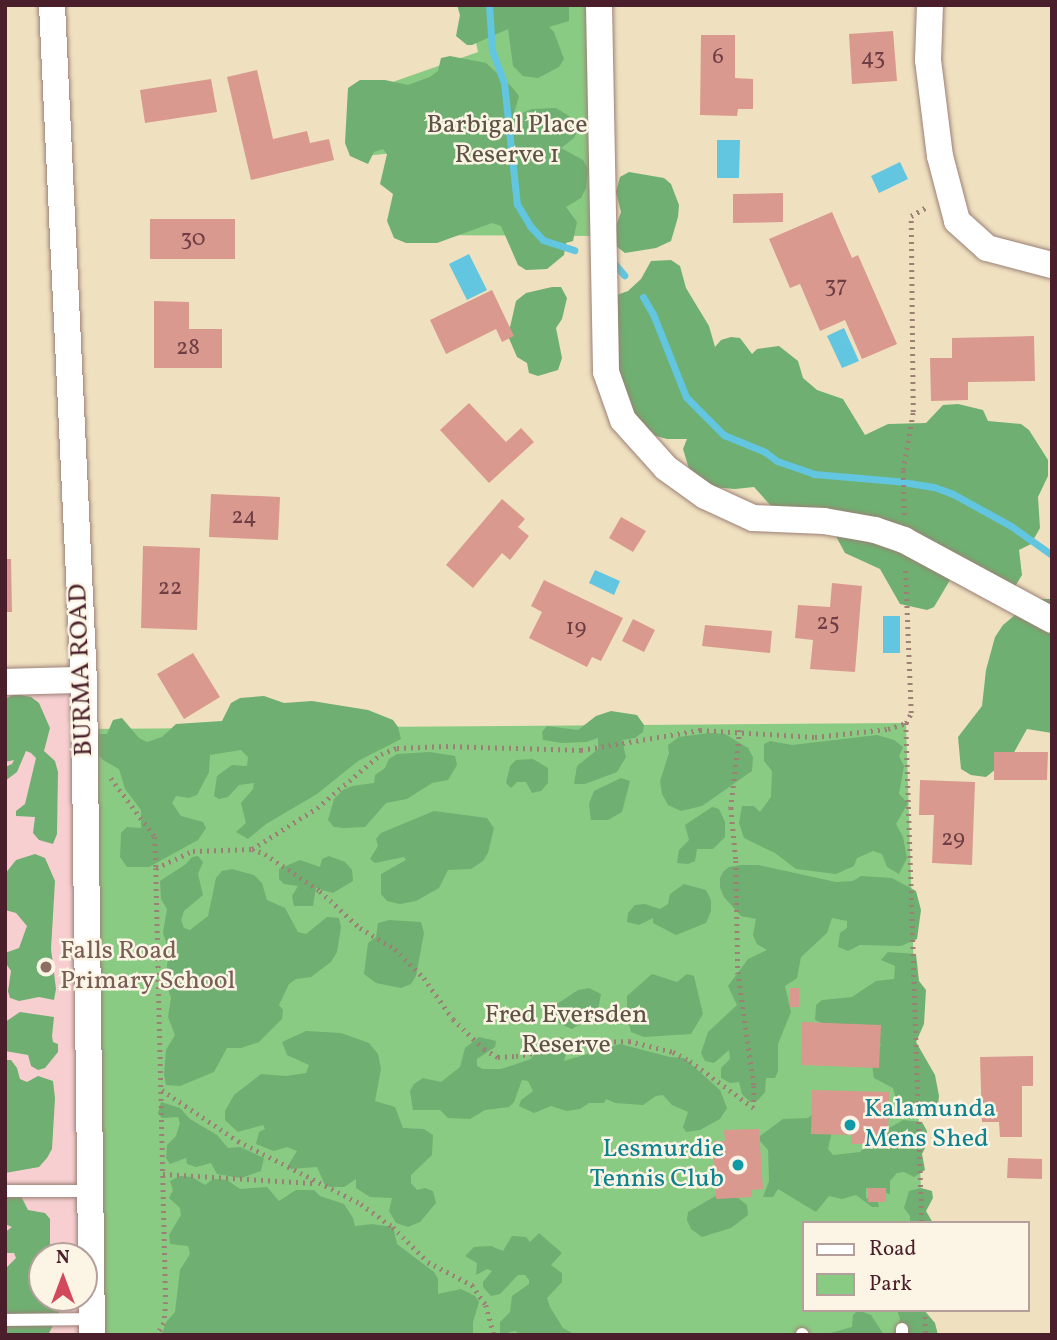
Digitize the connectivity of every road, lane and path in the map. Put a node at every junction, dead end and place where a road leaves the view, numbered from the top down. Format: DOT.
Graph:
graph roads {
  1 [pos="52,5"];
  2 [pos="598,5"];
  3 [pos="930,5"];
  4 [pos="949,193"];
  5 [pos="1052,265"];
  6 [pos="903,492"];
  7 [pos="904,540"];
  8 [pos="1052,620"];
  9 [pos="84,680"];
  10 [pos="5,682"];
  11 [pos="906,723"];
  12 [pos="740,730"];
  13 [pos="108,774"];
  14 [pos="252,849"];
  15 [pos="156,868"];
  16 [pos="161,1089"];
  17 [pos="163,1174"];
  18 [pos="316,1183"];
  19 [pos="5,1191"];
  20 [pos="90,1191"];
  21 [pos="922,1221"];
  22 [pos="925,1312"];
  23 [pos="5,1320"];
  24 [pos="92,1327"];
  25 [pos="157,1335"];
  26 [pos="494,1335"];
  27 [pos="926,1335"];
  1 -- 9 [label="street, BURMA ROAD"];
  2 -- 7 [label="street"];
  3 -- 4 [label="street"];
  4 -- 5 [label="street"];
  4 -- 6 [label="path"];
  7 -- 8 [label="street"];
  7 -- 11 [label="path"];
  9 -- 10 [label="street"];
  9 -- 20 [label="street, BURMA ROAD"];
  11 -- 12 [label="path"];
  11 -- 21 [label="path"];
  12 -- 14 [label="path"];
  12 -- 14 [label="path"];
  13 -- 15 [label="path"];
  14 -- 15 [label="path"];
  15 -- 16 [label="path"];
  16 -- 17 [label="path"];
  16 -- 18 [label="path"];
  17 -- 18 [label="path"];
  17 -- 25 [label="path"];
  18 -- 26 [label="path"];
  19 -- 20 [label="lane"];
  20 -- 24 [label="street, BURMA ROAD"];
  22 -- 27 [label="path"];
  23 -- 24 [label="lane"];
}
